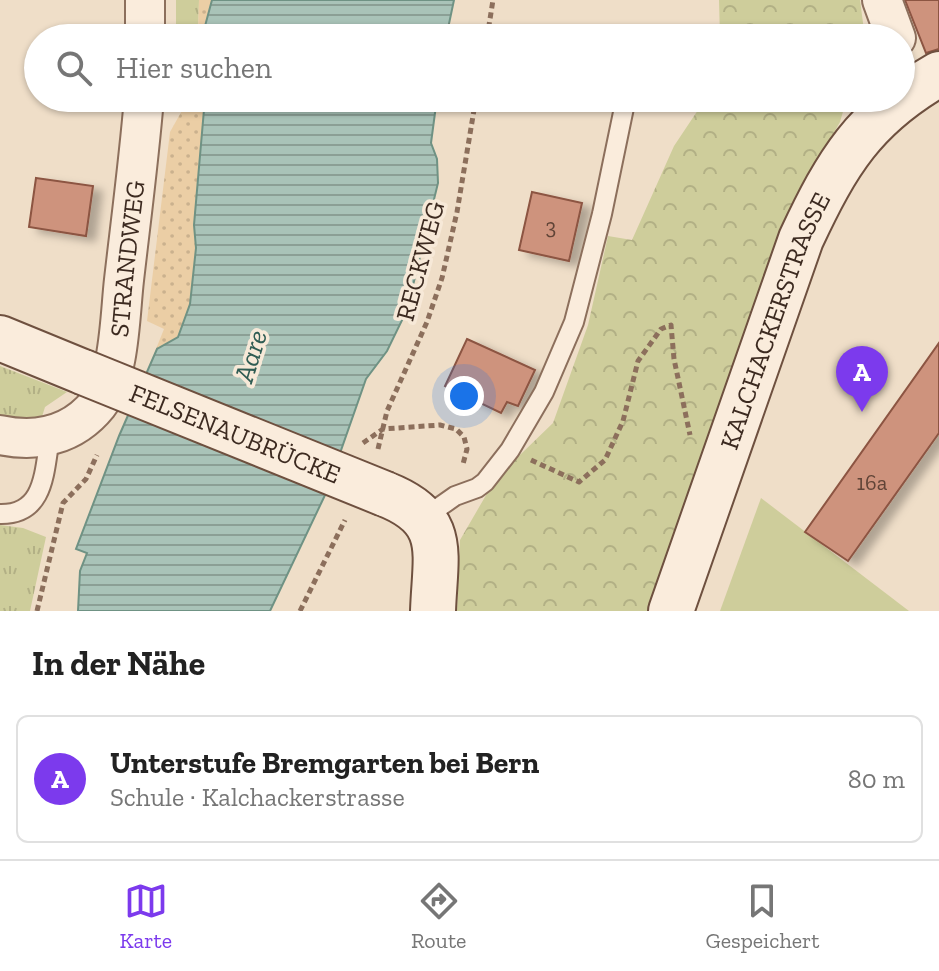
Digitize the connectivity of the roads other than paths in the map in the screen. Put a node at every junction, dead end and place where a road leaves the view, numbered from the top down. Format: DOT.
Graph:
graph roads {
  1 [pos="145,0"];
  2 [pos="882,0"];
  3 [pos="145,24"];
  4 [pos="891,24"];
  5 [pos="143,112"];
  6 [pos="623,112"];
  7 [pos="881,112"];
  8 [pos="0,338"];
  9 [pos="0,435"];
  10 [pos="50,437"];
  11 [pos="440,507"];
  12 [pos="0,514"];
  13 [pos="433,611"];
  14 [pos="671,611"];
  1 -- 3 [label="street"];
  2 -- 4 [label="street"];
  5 -- 10 [label="street, STRANDWEG"];
  6 -- 11 [label="lane"];
  7 -- 14 [label="street, KALCHACKERSTRASSE"];
  8 -- 11 [label="street, FELSENAUBRÜCKE, bridge"];
  9 -- 10 [label="street"];
  10 -- 12 [label="lane"];
  11 -- 13 [label="street"];
}
